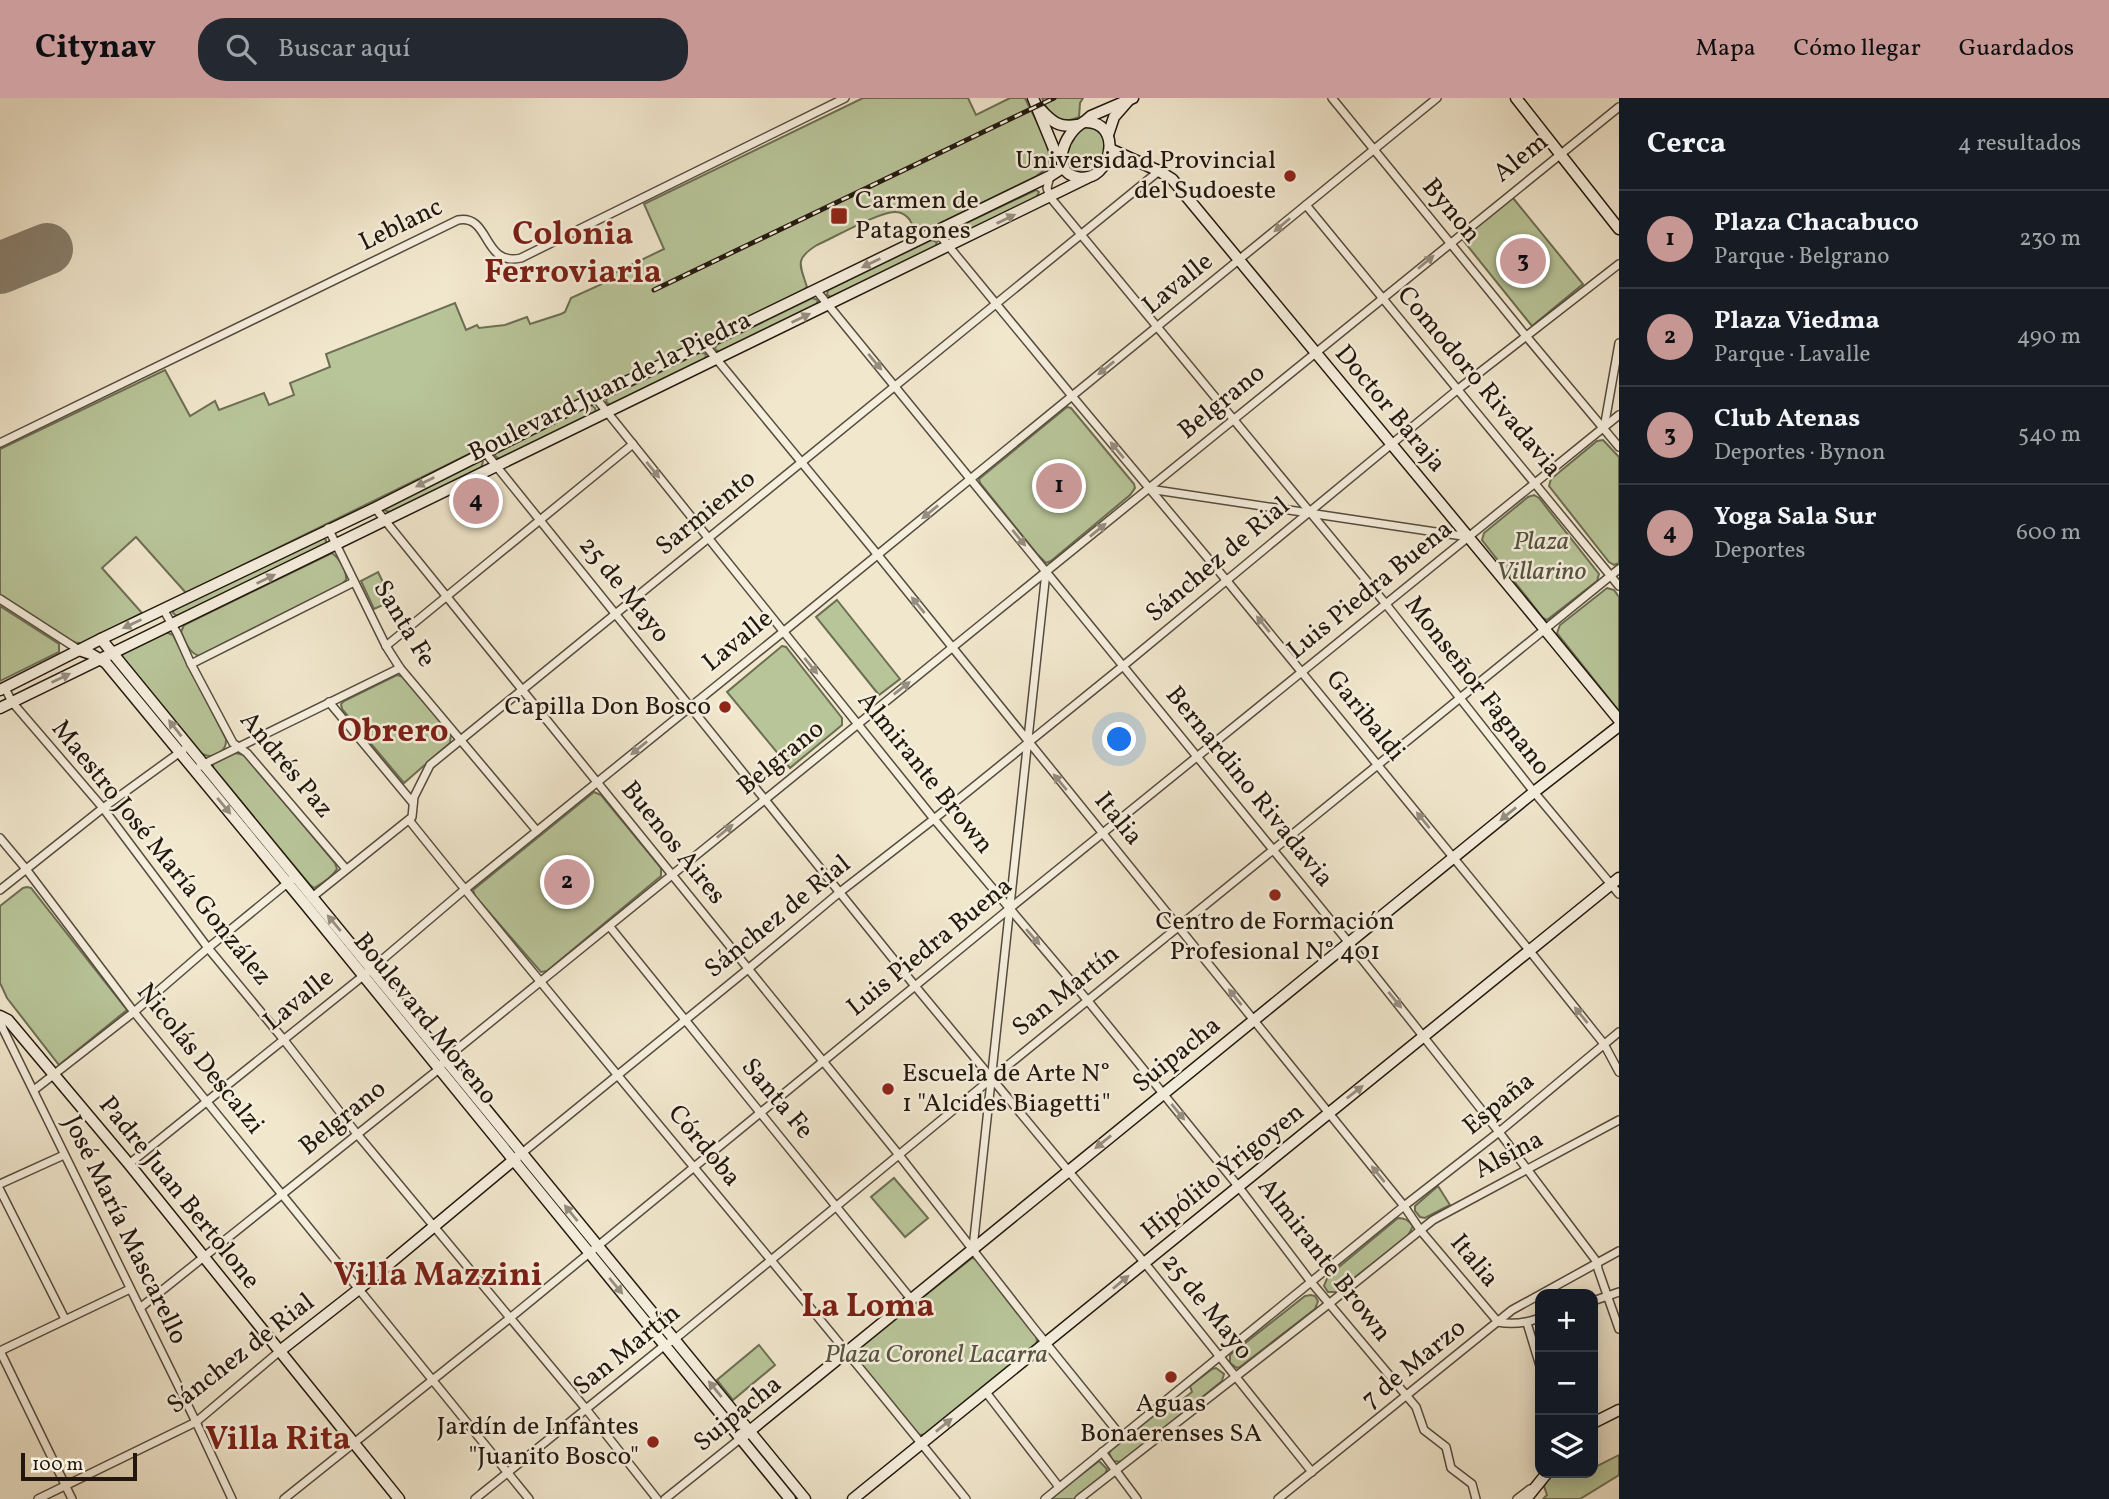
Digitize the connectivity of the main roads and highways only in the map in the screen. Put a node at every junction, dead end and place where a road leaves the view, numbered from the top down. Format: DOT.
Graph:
graph roads {
  1 [pos="1133,98"];
  2 [pos="1516,98"];
  3 [pos="1035,102"];
  4 [pos="1081,124"];
  5 [pos="1108,136"];
  6 [pos="1110,149"];
  7 [pos="1063,163"];
  8 [pos="1087,178"];
  9 [pos="1619,229"];
  10 [pos="101,639"];
  11 [pos="79,650"];
  12 [pos="114,653"];
  13 [pos="100,659"];
  14 [pos="2,689"];
  15 [pos="0,708"];
  16 [pos="1619,720"];
  17 [pos="1619,726"];
  18 [pos="184,749"];
  19 [pos="292,880"];
  20 [pos="1615,881"];
  21 [pos="309,900"];
  22 [pos="0,1016"];
  23 [pos="522,1153"];
  24 [pos="513,1161"];
  25 [pos="281,1350"];
  26 [pos="1619,1410"];
  27 [pos="1598,1420"];
  28 [pos="750,1431"];
  29 [pos="741,1438"];
  30 [pos="1543,1478"];
  31 [pos="784,1497"];
  32 [pos="399,1499"];
  33 [pos="805,1499"];
  34 [pos="853,1499"];
  35 [pos="1526,1499"];
  1 -- 4 [label="main road"];
  1 -- 5 [label="main road"];
  2 -- 9 [label="main road"];
  3 -- 4 [label="main road"];
  3 -- 7 [label="main road"];
  4 -- 5 [label="main road"];
  4 -- 7 [label="main road"];
  5 -- 6 [label="main road"];
  6 -- 8 [label="main road, Boulevard Juan de la Piedra"];
  6 -- 16 [label="main road, Doctor Baraja"];
  7 -- 8 [label="main road"];
  7 -- 10 [label="main road, Boulevard Juan de la Piedra, one-way"];
  12 -- 8 [label="main road, Boulevard Juan de la Piedra, one-way"];
  10 -- 11 [label="main road, Boulevard Juan de la Piedra"];
  10 -- 12 [label="main road, Boulevard Moreno"];
  11 -- 13 [label="main road, Boulevard Moreno"];
  11 -- 14 [label="main road, Boulevard Juan de la Piedra"];
  12 -- 13 [label="main road, Boulevard Juan de la Piedra"];
  18 -- 12 [label="main road, Boulevard Moreno, one-way"];
  15 -- 13 [label="main road, Boulevard Juan de la Piedra, one-way"];
  13 -- 18 [label="main road, Boulevard Moreno"];
  17 -- 28 [label="main road, Suipacha, one-way"];
  18 -- 19 [label="main road, Boulevard Moreno, one-way"];
  18 -- 19 [label="main road, Boulevard Moreno"];
  19 -- 21 [label="main road, Boulevard Moreno"];
  34 -- 20 [label="main road, Hipólito Yrigoyen, one-way"];
  23 -- 21 [label="main road, Boulevard Moreno, one-way"];
  21 -- 24 [label="main road, Boulevard Moreno"];
  22 -- 25 [label="main road, Padre Juan Bertolone"];
  23 -- 24 [label="main road, Sánchez de Rial"];
  28 -- 23 [label="main road, Boulevard Moreno, one-way"];
  24 -- 25 [label="main road, Sánchez de Rial"];
  24 -- 29 [label="main road, Boulevard Moreno, one-way"];
  25 -- 32 [label="main road, Padre Juan Bertolone"];
  26 -- 27 [label="main road"];
  28 -- 29 [label="main road, Suipacha"];
  28 -- 33 [label="main road, Boulevard Moreno"];
  29 -- 31 [label="main road, Boulevard Moreno"];
  30 -- 35 [label="main road"];
}
